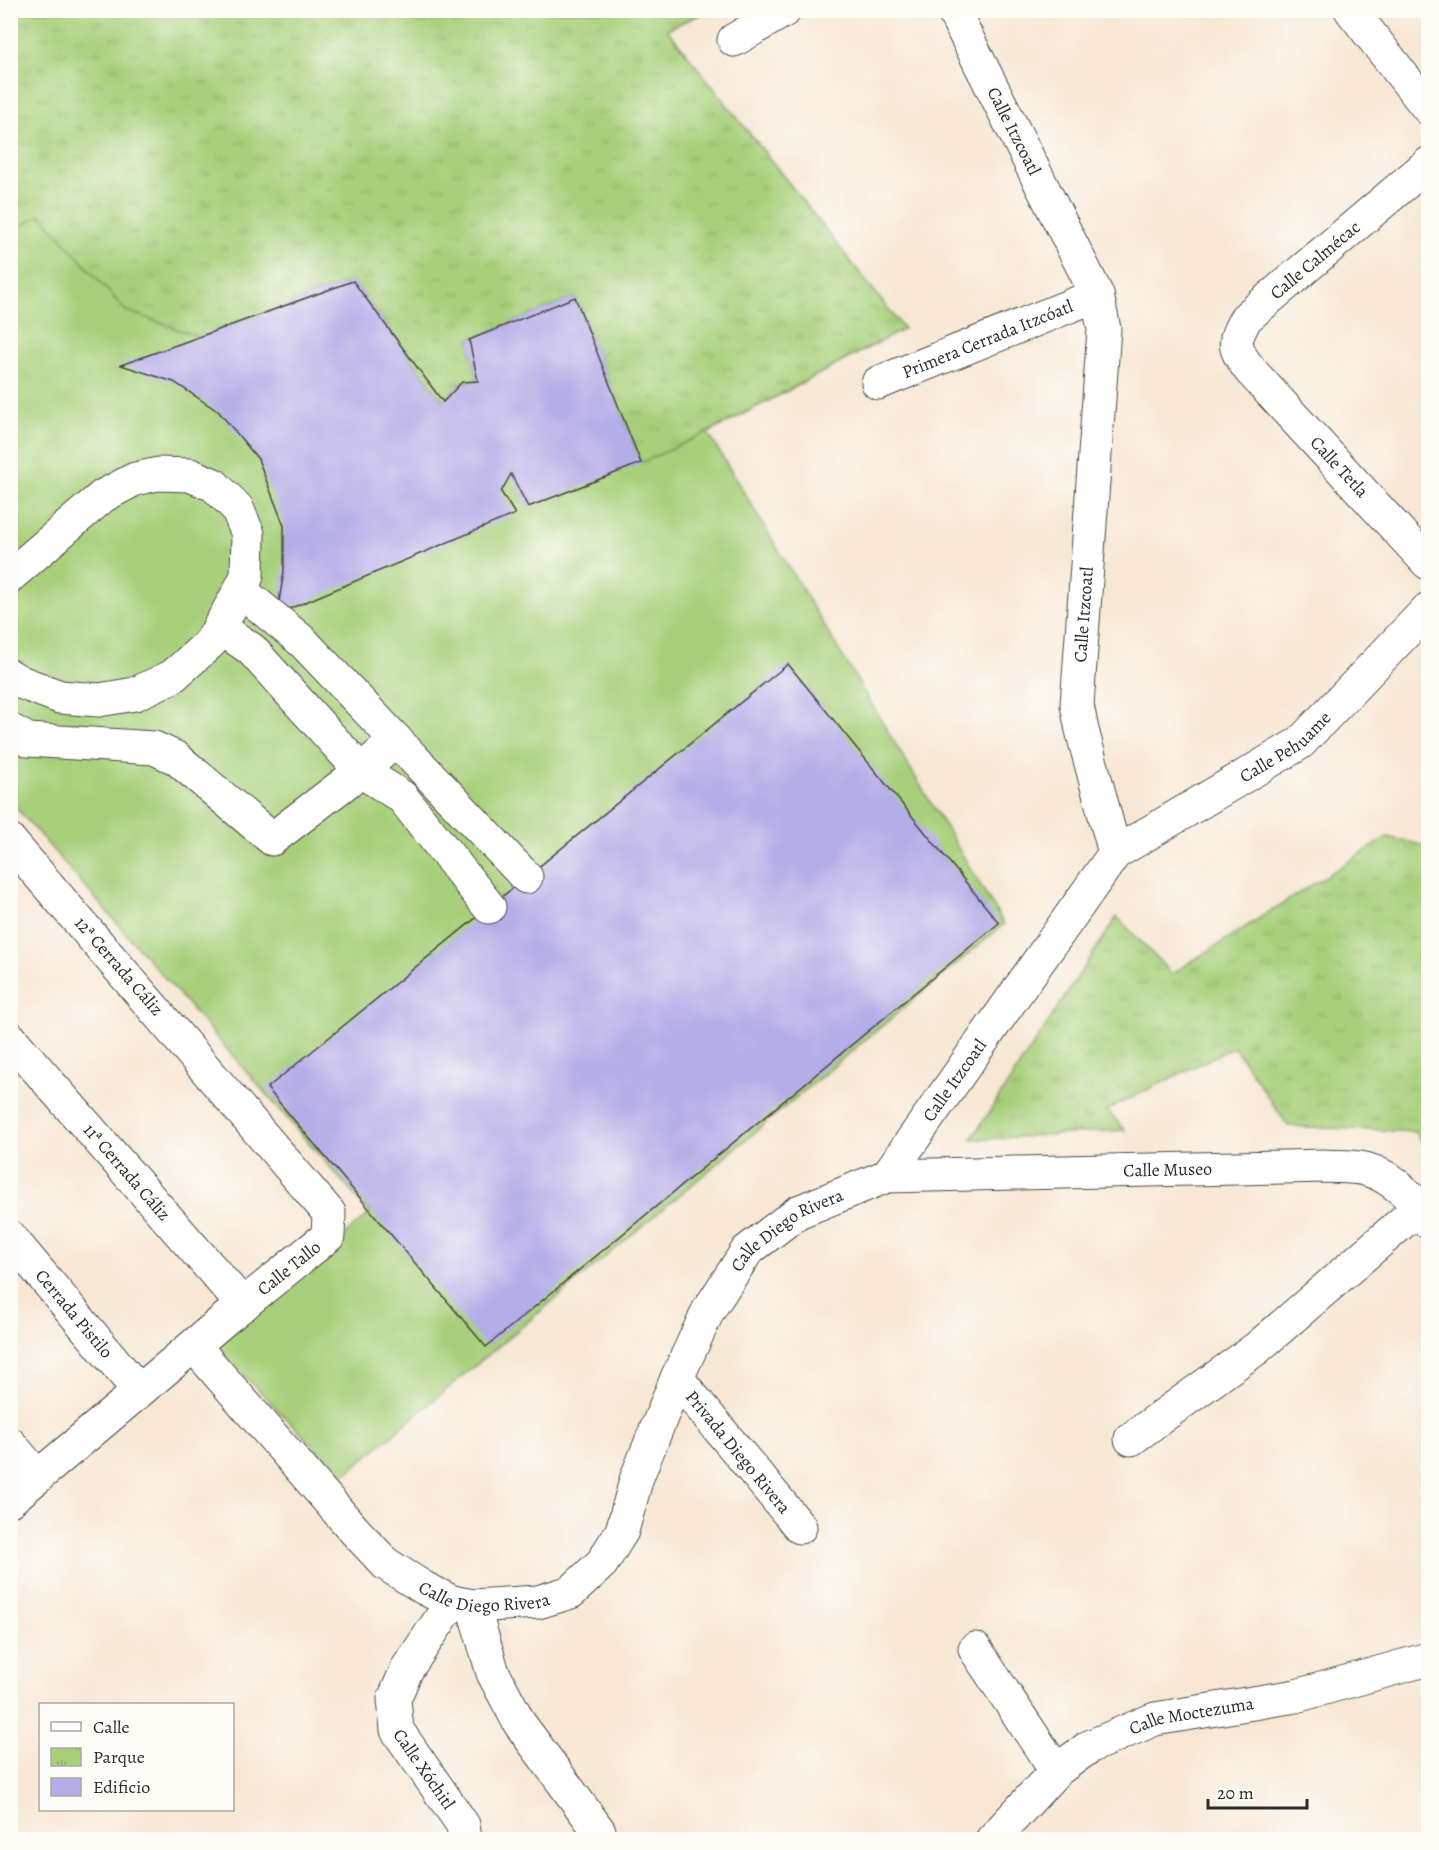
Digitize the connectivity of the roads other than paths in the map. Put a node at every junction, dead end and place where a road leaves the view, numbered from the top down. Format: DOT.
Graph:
graph roads {
  1 [pos="785,10"];
  2 [pos="953,10"];
  3 [pos="1350,10"];
  4 [pos="734,40"];
  5 [pos="1428,108"];
  6 [pos="1428,164"];
  7 [pos="1097,296"];
  8 [pos="1250,370"];
  9 [pos="878,383"];
  10 [pos="1428,564"];
  11 [pos="10,576"];
  12 [pos="240,590"];
  13 [pos="1428,609"];
  14 [pos="219,627"];
  15 [pos="10,676"];
  16 [pos="10,730"];
  17 [pos="396,740"];
  18 [pos="361,771"];
  19 [pos="10,841"];
  20 [pos="1115,854"];
  21 [pos="526,877"];
  22 [pos="489,907"];
  23 [pos="10,1038"];
  24 [pos="227,1092"];
  25 [pos="887,1176"];
  26 [pos="1424,1214"];
  27 [pos="10,1237"];
  28 [pos="243,1305"];
  29 [pos="194,1346"];
  30 [pos="677,1378"];
  31 [pos="140,1391"];
  32 [pos="1131,1439"];
  33 [pos="10,1444"];
  34 [pos="38,1477"];
  35 [pos="10,1500"];
  36 [pos="800,1527"];
  37 [pos="463,1604"];
  38 [pos="975,1649"];
  39 [pos="1428,1659"];
  40 [pos="1056,1771"];
  41 [pos="599,1831"];
  42 [pos="465,1839"];
  43 [pos="992,1839"];
  1 -- 4 [label="street"];
  2 -- 7 [label="street, Calle Itzcoatl"];
  3 -- 5 [label="street"];
  6 -- 8 [label="street, Calle Calmécac"];
  7 -- 9 [label="street, Primera Cerrada Itzcóatl"];
  7 -- 20 [label="street, Calle Itzcoatl"];
  8 -- 10 [label="street, Calle Tetla"];
  11 -- 12 [label="street"];
  12 -- 14 [label="street"];
  12 -- 17 [label="street"];
  13 -- 20 [label="street, Calle Pehuame"];
  14 -- 15 [label="street"];
  14 -- 18 [label="street"];
  16 -- 18 [label="street"];
  17 -- 18 [label="street"];
  17 -- 21 [label="street"];
  18 -- 22 [label="street"];
  19 -- 24 [label="street, 12ª Cerrada Cáliz"];
  20 -- 25 [label="street, Calle Itzcoatl"];
  23 -- 28 [label="street, 11ª Cerrada Cáliz"];
  24 -- 28 [label="street, Calle Tallo"];
  25 -- 26 [label="street, Calle Museo"];
  25 -- 30 [label="street, Calle Diego Rivera"];
  26 -- 32 [label="street"];
  27 -- 31 [label="street, Cerrada Pistilo"];
  28 -- 29 [label="street, Calle Tallo"];
  29 -- 31 [label="street"];
  29 -- 37 [label="street, Calle Diego Rivera"];
  30 -- 36 [label="street, Privada Diego Rivera"];
  30 -- 37 [label="street, Calle Diego Rivera"];
  31 -- 34 [label="street"];
  33 -- 34 [label="street"];
  34 -- 35 [label="street"];
  37 -- 41 [label="street"];
  37 -- 42 [label="street, Calle Xóchitl"];
  38 -- 40 [label="street"];
  39 -- 40 [label="street, Calle Moctezuma"];
  40 -- 43 [label="street, Calle Moctezuma"];
}
